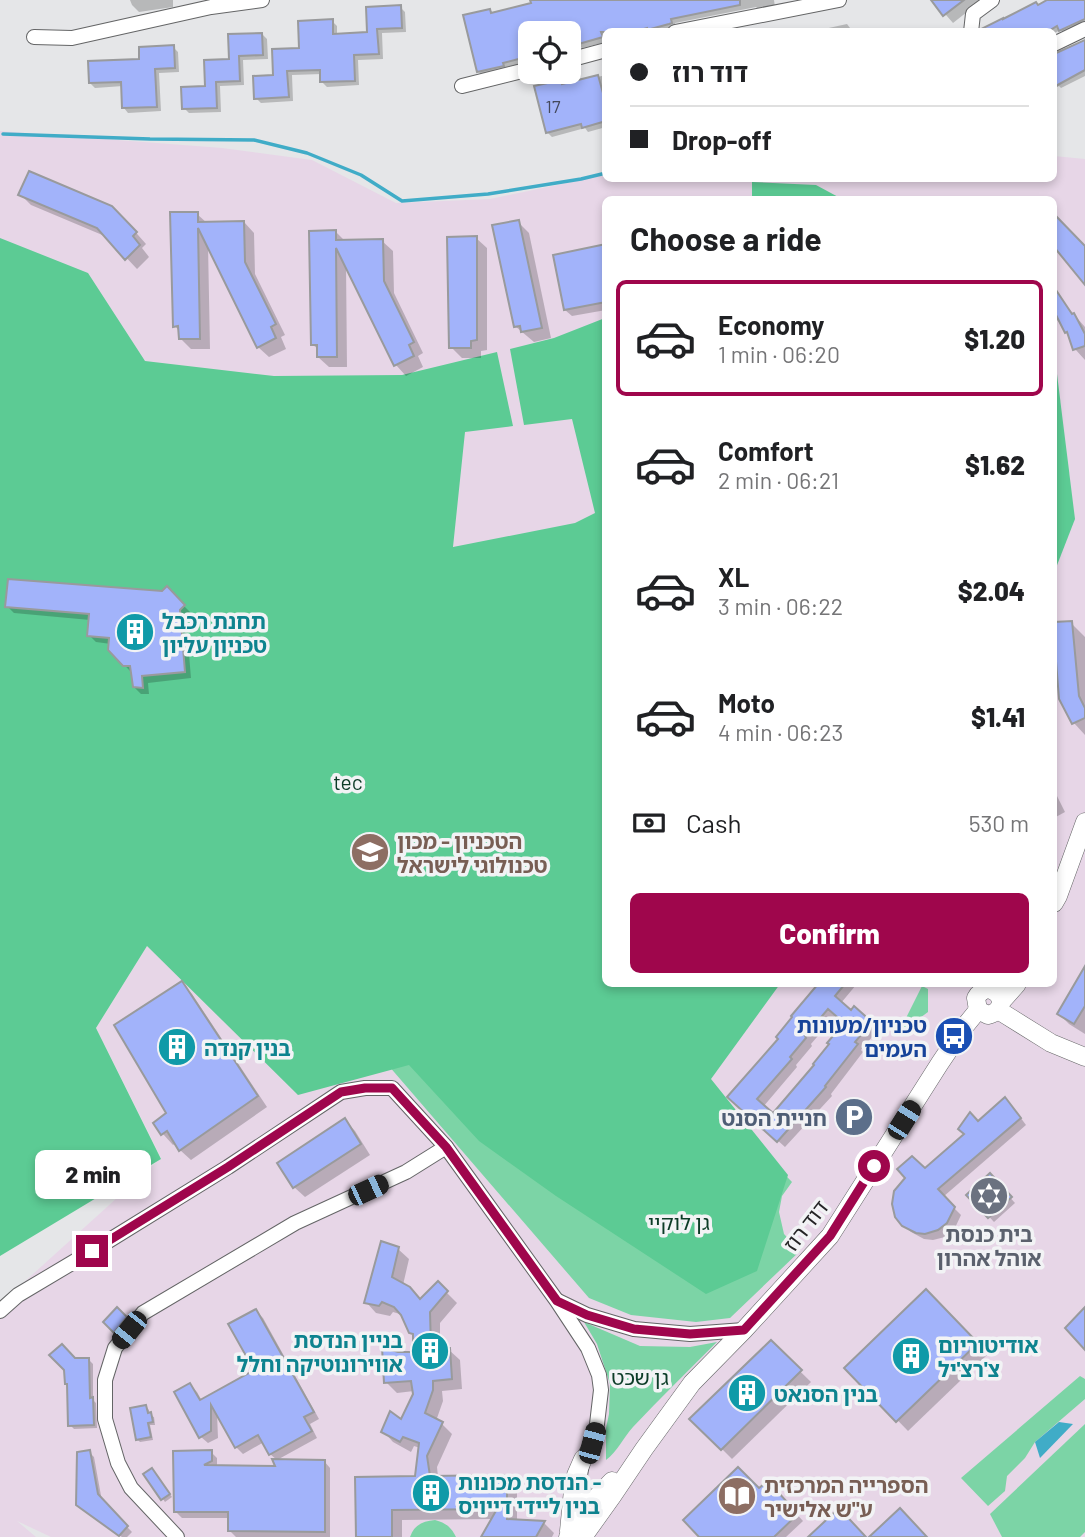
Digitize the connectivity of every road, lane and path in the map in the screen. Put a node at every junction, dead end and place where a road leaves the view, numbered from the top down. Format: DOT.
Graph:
graph roads {
  1 [pos="262,0"];
  2 [pos="839,0"];
  3 [pos="992,0"];
  4 [pos="696,28"];
  5 [pos="971,28"];
  6 [pos="1085,29"];
  7 [pos="34,37"];
  8 [pos="1057,43"];
  9 [pos="602,51"];
  10 [pos="581,57"];
  11 [pos="518,72"];
  12 [pos="462,86"];
  13 [pos="1085,822"];
  14 [pos="1057,897"];
  15 [pos="1012,987"];
  16 [pos="995,996"];
  17 [pos="1085,1057"];
  18 [pos="446,1147"];
  19 [pos="557,1301"];
  20 [pos="0,1311"];
  21 [pos="744,1330"];
  22 [pos="583,1459"];
  23 [pos="596,1507"];
  24 [pos="177,1537"];
  25 [pos="573,1537"];
  1 -- 7 [label="street"];
  2 -- 4 [label="street"];
  3 -- 5 [label="street"];
  6 -- 8 [label="street"];
  9 -- 10 [label="street"];
  11 -- 12 [label="street"];
  13 -- 14 [label="street"];
  15 -- 16 [label="street"];
  16 -- 17 [label="street"];
  16 -- 21 [label="street, דוד רוז"];
  18 -- 19 [label="street"];
  18 -- 20 [label="street"];
  18 -- 24 [label="street"];
  19 -- 21 [label="street"];
  19 -- 22 [label="street"];
  21 -- 23 [label="street, דוד רוז"];
  22 -- 23 [label="street"];
  22 -- 25 [label="street"];
  23 -- 25 [label="street, דוד רוז"];
}
